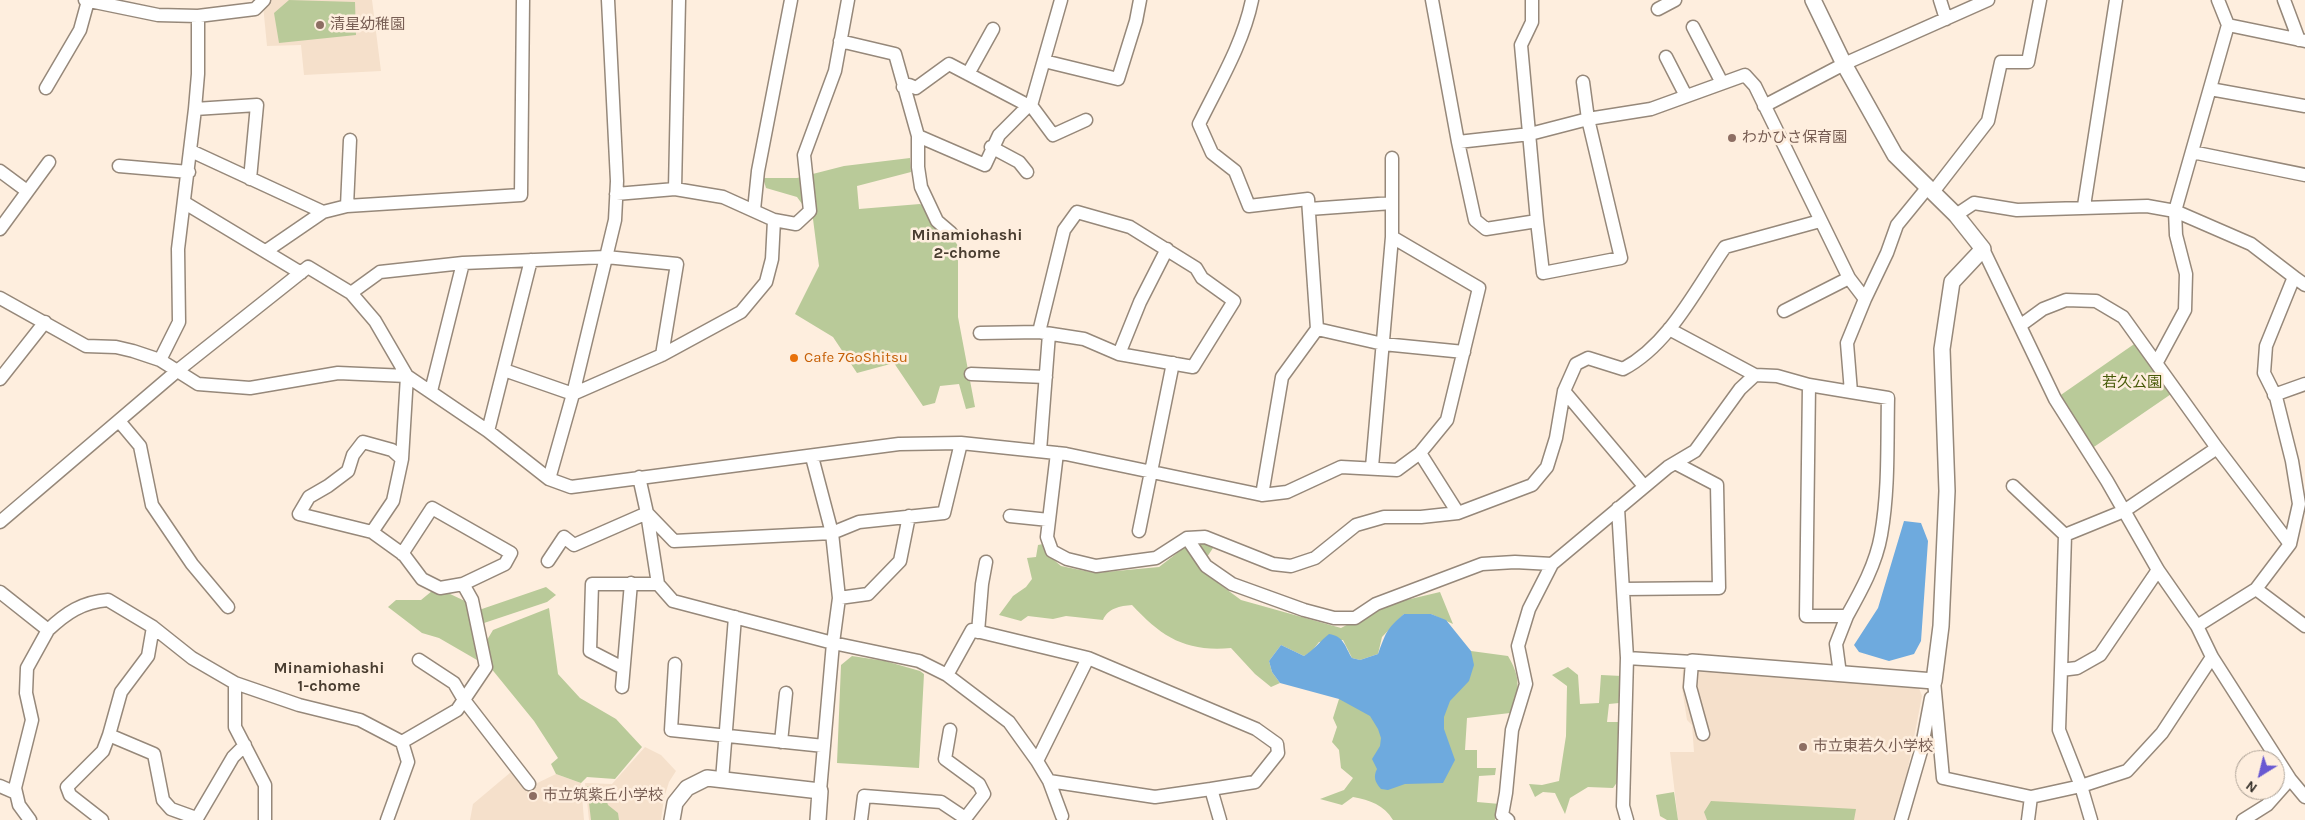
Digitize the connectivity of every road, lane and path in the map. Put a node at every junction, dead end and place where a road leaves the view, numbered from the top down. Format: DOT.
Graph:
graph roads {
  1 [pos="87,0"];
  2 [pos="264,0"];
  3 [pos="523,0"];
  4 [pos="608,0"];
  5 [pos="679,0"];
  6 [pos="791,0"];
  7 [pos="848,0"];
  8 [pos="1140,0"];
  9 [pos="1252,0"];
  10 [pos="1432,0"];
  11 [pos="1532,0"];
  12 [pos="1675,0"];
  13 [pos="1813,0"];
  14 [pos="1940,0"];
  15 [pos="1988,0"];
  16 [pos="2040,0"];
  17 [pos="2116,0"];
  18 [pos="2218,0"];
  19 [pos="2284,0"];
  20 [pos="1058,1"];
  21 [pos="142,5"];
  22 [pos="1658,9"];
  23 [pos="198,16"];
  24 [pos="1946,19"];
  25 [pos="2228,26"];
  26 [pos="1692,27"];
  27 [pos="993,29"];
  28 [pos="2302,40"];
  29 [pos="840,41"];
  30 [pos="1666,58"];
  31 [pos="1044,61"];
  32 [pos="1844,64"];
  33 [pos="968,74"];
  34 [pos="1584,82"];
  35 [pos="1722,83"];
  36 [pos="903,87"];
  37 [pos="46,88"];
  38 [pos="2210,89"];
  39 [pos="1686,96"];
  40 [pos="1029,106"];
  41 [pos="1764,106"];
  42 [pos="2305,106"];
  43 [pos="195,109"];
  44 [pos="1588,119"];
  45 [pos="1086,120"];
  46 [pos="1530,134"];
  47 [pos="918,136"];
  48 [pos="350,140"];
  49 [pos="1458,142"];
  50 [pos="992,146"];
  51 [pos="191,151"];
  52 [pos="2192,152"];
  53 [pos="1392,158"];
  54 [pos="49,162"];
  55 [pos="119,166"];
  56 [pos="0,171"];
  57 [pos="189,172"];
  58 [pos="1027,172"];
  59 [pos="2305,175"];
  60 [pos="250,179"];
  61 [pos="675,189"];
  62 [pos="1930,190"];
  63 [pos="27,191"];
  64 [pos="616,194"];
  65 [pos="185,203"];
  66 [pos="1392,203"];
  67 [pos="347,206"];
  68 [pos="2084,206"];
  69 [pos="1309,208"];
  70 [pos="754,210"];
  71 [pos="2176,211"];
  72 [pos="323,212"];
  73 [pos="1956,215"];
  74 [pos="774,220"];
  75 [pos="1536,221"];
  76 [pos="1820,221"];
  77 [pos="0,229"];
  78 [pos="951,233"];
  79 [pos="1392,237"];
  80 [pos="1984,249"];
  81 [pos="1167,250"];
  82 [pos="266,251"];
  83 [pos="606,257"];
  84 [pos="531,260"];
  85 [pos="463,263"];
  86 [pos="301,273"];
  87 [pos="2294,277"];
  88 [pos="1849,278"];
  89 [pos="2305,285"];
  90 [pos="351,293"];
  91 [pos="0,298"];
  92 [pos="1865,299"];
  93 [pos="1784,311"];
  94 [pos="45,322"];
  95 [pos="2021,325"];
  96 [pos="1317,329"];
  97 [pos="1669,329"];
  98 [pos="980,333"];
  99 [pos="1044,333"];
  100 [pos="1383,344"];
  101 [pos="1464,352"];
  102 [pos="1119,354"];
  103 [pos="662,355"];
  104 [pos="160,360"];
  105 [pos="2157,362"];
  106 [pos="1173,363"];
  107 [pos="504,370"];
  108 [pos="177,371"];
  109 [pos="971,374"];
  110 [pos="1755,375"];
  111 [pos="407,376"];
  112 [pos="1046,377"];
  113 [pos="0,379"];
  114 [pos="2305,384"];
  115 [pos="1809,385"];
  116 [pos="431,391"];
  117 [pos="1564,391"];
  118 [pos="1851,392"];
  119 [pos="573,394"];
  120 [pos="2274,395"];
  121 [pos="118,421"];
  122 [pos="488,431"];
  123 [pos="961,443"];
  124 [pos="2217,448"];
  125 [pos="1040,452"];
  126 [pos="1057,453"];
  127 [pos="1420,453"];
  128 [pos="812,457"];
  129 [pos="402,459"];
  130 [pos="1675,463"];
  131 [pos="1372,467"];
  132 [pos="1150,471"];
  133 [pos="638,478"];
  134 [pos="549,479"];
  135 [pos="1644,486"];
  136 [pos="2013,486"];
  137 [pos="1262,495"];
  138 [pos="1618,508"];
  139 [pos="2124,511"];
  140 [pos="1458,513"];
  141 [pos="647,514"];
  142 [pos="909,516"];
  143 [pos="1010,516"];
  144 [pos="1049,520"];
  145 [pos="0,522"];
  146 [pos="1139,531"];
  147 [pos="372,532"];
  148 [pos="832,533"];
  149 [pos="2065,535"];
  150 [pos="1187,538"];
  151 [pos="2290,544"];
  152 [pos="402,554"];
  153 [pos="548,561"];
  154 [pos="986,562"];
  155 [pos="1552,564"];
  156 [pos="2158,570"];
  157 [pos="631,583"];
  158 [pos="463,584"];
  159 [pos="658,584"];
  160 [pos="2256,588"];
  161 [pos="1623,589"];
  162 [pos="0,592"];
  163 [pos="839,598"];
  164 [pos="228,607"];
  165 [pos="1847,616"];
  166 [pos="735,617"];
  167 [pos="2197,626"];
  168 [pos="2305,626"];
  169 [pos="152,627"];
  170 [pos="48,630"];
  171 [pos="978,632"];
  172 [pos="833,642"];
  173 [pos="2212,657"];
  174 [pos="1088,658"];
  175 [pos="1627,658"];
  176 [pos="419,660"];
  177 [pos="1692,662"];
  178 [pos="675,664"];
  179 [pos="623,668"];
  180 [pos="2061,670"];
  181 [pos="1840,674"];
  182 [pos="947,675"];
  183 [pos="1934,681"];
  184 [pos="235,683"];
  185 [pos="622,687"];
  186 [pos="786,693"];
  187 [pos="464,700"];
  188 [pos="950,730"];
  189 [pos="1703,734"];
  190 [pos="109,735"];
  191 [pos="725,737"];
  192 [pos="402,742"];
  193 [pos="781,742"];
  194 [pos="245,745"];
  195 [pos="824,746"];
  196 [pos="1038,761"];
  197 [pos="722,780"];
  198 [pos="2290,780"];
  199 [pos="1049,781"];
  200 [pos="529,784"];
  201 [pos="0,786"];
  202 [pos="2081,786"];
  203 [pos="1211,789"];
  204 [pos="820,791"];
  205 [pos="16,793"];
  206 [pos="2031,797"];
  207 [pos="2305,797"];
  208 [pos="1504,818"];
  209 [pos="196,819"];
  210 [pos="965,819"];
  211 [pos="1062,819"];
  212 [pos="1622,819"];
  213 [pos="30,820"];
  214 [pos="102,820"];
  215 [pos="265,820"];
  216 [pos="388,820"];
  217 [pos="672,820"];
  218 [pos="818,820"];
  219 [pos="861,820"];
  220 [pos="1220,820"];
  221 [pos="1901,820"];
  222 [pos="2028,820"];
  223 [pos="2091,820"];
  224 [pos="2243,820"];
  1 -- 21 [label="street"];
  1 -- 37 [label="street"];
  2 -- 23 [label="street"];
  3 -- 67 [label="street"];
  4 -- 64 [label="street"];
  5 -- 61 [label="street"];
  6 -- 70 [label="street"];
  7 -- 29 [label="street"];
  8 -- 31 [label="street"];
  9 -- 69 [label="street"];
  10 -- 49 [label="street"];
  11 -- 46 [label="street"];
  12 -- 22 [label="street"];
  13 -- 32 [label="street"];
  14 -- 24 [label="street"];
  15 -- 24 [label="street"];
  16 -- 62 [label="street"];
  17 -- 68 [label="street"];
  18 -- 25 [label="street"];
  19 -- 28 [label="street"];
  20 -- 31 [label="street"];
  21 -- 23 [label="street"];
  23 -- 43 [label="street"];
  24 -- 32 [label="street"];
  25 -- 28 [label="street"];
  25 -- 38 [label="street"];
  26 -- 35 [label="street"];
  27 -- 33 [label="street"];
  29 -- 36 [label="street"];
  29 -- 74 [label="street"];
  30 -- 39 [label="street"];
  31 -- 40 [label="street"];
  32 -- 41 [label="street"];
  32 -- 62 [label="street"];
  33 -- 36 [label="street"];
  33 -- 40 [label="street"];
  34 -- 44 [label="street"];
  35 -- 39 [label="street"];
  35 -- 41 [label="street"];
  36 -- 47 [label="street"];
  38 -- 42 [label="street"];
  38 -- 52 [label="street"];
  39 -- 44 [label="street"];
  40 -- 45 [label="street"];
  40 -- 50 [label="street"];
  41 -- 76 [label="street"];
  43 -- 51 [label="street"];
  43 -- 60 [label="street"];
  44 -- 46 [label="street"];
  44 -- 75 [label="street"];
  46 -- 49 [label="street"];
  46 -- 75 [label="street"];
  47 -- 50 [label="street"];
  47 -- 78 [label="street"];
  48 -- 67 [label="street"];
  49 -- 75 [label="street"];
  50 -- 58 [label="street"];
  51 -- 57 [label="street"];
  51 -- 60 [label="street"];
  52 -- 59 [label="street"];
  52 -- 71 [label="street"];
  53 -- 66 [label="street"];
  54 -- 63 [label="street"];
  55 -- 57 [label="street"];
  56 -- 63 [label="street"];
  57 -- 65 [label="street"];
  60 -- 72 [label="street"];
  61 -- 64 [label="street"];
  61 -- 70 [label="street"];
  62 -- 73 [label="street"];
  62 -- 92 [label="street"];
  63 -- 77 [label="street"];
  64 -- 83 [label="street"];
  65 -- 82 [label="street"];
  65 -- 104 [label="street"];
  66 -- 69 [label="street"];
  66 -- 79 [label="street"];
  67 -- 72 [label="street"];
  68 -- 71 [label="street"];
  68 -- 73 [label="street"];
  69 -- 96 [label="street"];
  70 -- 74 [label="street"];
  71 -- 87 [label="street"];
  71 -- 105 [label="street"];
  72 -- 82 [label="street"];
  73 -- 80 [label="street"];
  74 -- 103 [label="street"];
  76 -- 88 [label="street"];
  76 -- 97 [label="street"];
  79 -- 100 [label="street"];
  79 -- 101 [label="street"];
  80 -- 95 [label="street"];
  80 -- 183 [label="street"];
  81 -- 99 [label="street"];
  81 -- 102 [label="street"];
  81 -- 106 [label="street"];
  82 -- 86 [label="street"];
  83 -- 84 [label="street"];
  83 -- 103 [label="street"];
  83 -- 119 [label="street"];
  84 -- 85 [label="street"];
  84 -- 107 [label="street"];
  85 -- 90 [label="street"];
  85 -- 116 [label="street"];
  86 -- 90 [label="street"];
  86 -- 108 [label="street"];
  87 -- 89 [label="street"];
  87 -- 120 [label="street"];
  88 -- 92 [label="street"];
  88 -- 93 [label="street"];
  90 -- 111 [label="street"];
  91 -- 94 [label="street"];
  92 -- 118 [label="street"];
  94 -- 104 [label="street"];
  94 -- 113 [label="street"];
  95 -- 105 [label="street"];
  95 -- 139 [label="street"];
  96 -- 100 [label="street"];
  96 -- 137 [label="street"];
  97 -- 110 [label="street"];
  97 -- 117 [label="street"];
  98 -- 99 [label="street"];
  99 -- 102 [label="street"];
  99 -- 112 [label="street"];
  100 -- 101 [label="street"];
  100 -- 131 [label="street"];
  101 -- 127 [label="street"];
  102 -- 106 [label="street"];
  103 -- 119 [label="street"];
  104 -- 108 [label="street"];
  105 -- 124 [label="street"];
  106 -- 132 [label="street"];
  107 -- 119 [label="street"];
  107 -- 122 [label="street"];
  108 -- 111 [label="street"];
  108 -- 121 [label="street"];
  109 -- 112 [label="street"];
  110 -- 115 [label="street"];
  110 -- 130 [label="street"];
  111 -- 116 [label="street"];
  111 -- 129 [label="street"];
  112 -- 125 [label="street"];
  114 -- 120 [label="street"];
  115 -- 118 [label="street"];
  115 -- 165 [label="street"];
  116 -- 122 [label="street"];
  117 -- 135 [label="street"];
  117 -- 140 [label="street"];
  118 -- 165 [label="street"];
  119 -- 134 [label="street"];
  120 -- 151 [label="street"];
  121 -- 145 [label="street"];
  121 -- 164 [label="street"];
  122 -- 134 [label="street"];
  123 -- 125 [label="street"];
  123 -- 128 [label="street"];
  123 -- 142 [label="street"];
  124 -- 139 [label="street"];
  124 -- 151 [label="street"];
  125 -- 126 [label="street"];
  126 -- 132 [label="street"];
  126 -- 144 [label="street"];
  127 -- 131 [label="street"];
  127 -- 140 [label="street"];
  128 -- 133 [label="street"];
  128 -- 148 [label="street"];
  129 -- 147 [label="street"];
  129 -- 147 [label="street"];
  130 -- 135 [label="street"];
  130 -- 161 [label="street"];
  131 -- 137 [label="street"];
  132 -- 137 [label="street"];
  132 -- 146 [label="street"];
  133 -- 134 [label="street"];
  133 -- 141 [label="street"];
  135 -- 138 [label="street"];
  136 -- 149 [label="street"];
  138 -- 155 [label="street"];
  138 -- 161 [label="street"];
  139 -- 149 [label="street"];
  139 -- 156 [label="street"];
  140 -- 150 [label="street"];
  141 -- 148 [label="street"];
  141 -- 153 [label="street"];
  141 -- 159 [label="street"];
  142 -- 148 [label="street"];
  142 -- 163 [label="street"];
  143 -- 144 [label="street"];
  144 -- 150 [label="street"];
  147 -- 152 [label="street"];
  148 -- 163 [label="street"];
  149 -- 180 [label="street"];
  150 -- 155 [label="street"];
  151 -- 160 [label="street"];
  152 -- 158 [label="street"];
  152 -- 158 [label="street"];
  154 -- 171 [label="street"];
  155 -- 208 [label="street"];
  156 -- 167 [label="street"];
  156 -- 180 [label="street"];
  157 -- 159 [label="street"];
  157 -- 179 [label="street"];
  157 -- 179 [label="street"];
  158 -- 187 [label="street"];
  159 -- 166 [label="street"];
  160 -- 167 [label="street"];
  160 -- 168 [label="street"];
  161 -- 175 [label="street"];
  162 -- 170 [label="street"];
  163 -- 172 [label="street"];
  165 -- 181 [label="street"];
  166 -- 172 [label="street"];
  166 -- 191 [label="street"];
  167 -- 173 [label="street"];
  169 -- 170 [label="street"];
  169 -- 184 [label="street"];
  169 -- 190 [label="street"];
  170 -- 205 [label="street"];
  171 -- 174 [label="street"];
  171 -- 182 [label="street"];
  172 -- 182 [label="street"];
  172 -- 195 [label="street"];
  173 -- 198 [label="street"];
  173 -- 202 [label="street"];
  174 -- 196 [label="street"];
  174 -- 203 [label="street"];
  175 -- 177 [label="street"];
  175 -- 212 [label="street"];
  176 -- 187 [label="street"];
  177 -- 181 [label="street"];
  177 -- 189 [label="street"];
  178 -- 191 [label="street"];
  179 -- 185 [label="street"];
  180 -- 202 [label="street"];
  181 -- 183 [label="street"];
  182 -- 196 [label="street"];
  183 -- 206 [label="street"];
  183 -- 221 [label="street"];
  184 -- 192 [label="street"];
  184 -- 194 [label="street"];
  186 -- 193 [label="street"];
  187 -- 192 [label="street"];
  187 -- 200 [label="street"];
  188 -- 210 [label="street"];
  190 -- 209 [label="street"];
  190 -- 214 [label="street"];
  191 -- 193 [label="street"];
  191 -- 197 [label="street"];
  192 -- 216 [label="street"];
  193 -- 195 [label="street"];
  194 -- 209 [label="street"];
  194 -- 215 [label="street"];
  195 -- 204 [label="street"];
  196 -- 199 [label="street"];
  197 -- 204 [label="street"];
  197 -- 217 [label="street"];
  198 -- 207 [label="street"];
  198 -- 224 [label="street"];
  199 -- 203 [label="street"];
  199 -- 211 [label="street"];
  201 -- 205 [label="street"];
  202 -- 206 [label="street"];
  202 -- 223 [label="street"];
  203 -- 220 [label="street"];
  204 -- 218 [label="street"];
  205 -- 213 [label="street"];
  206 -- 222 [label="street"];
  210 -- 219 [label="street"];
}
